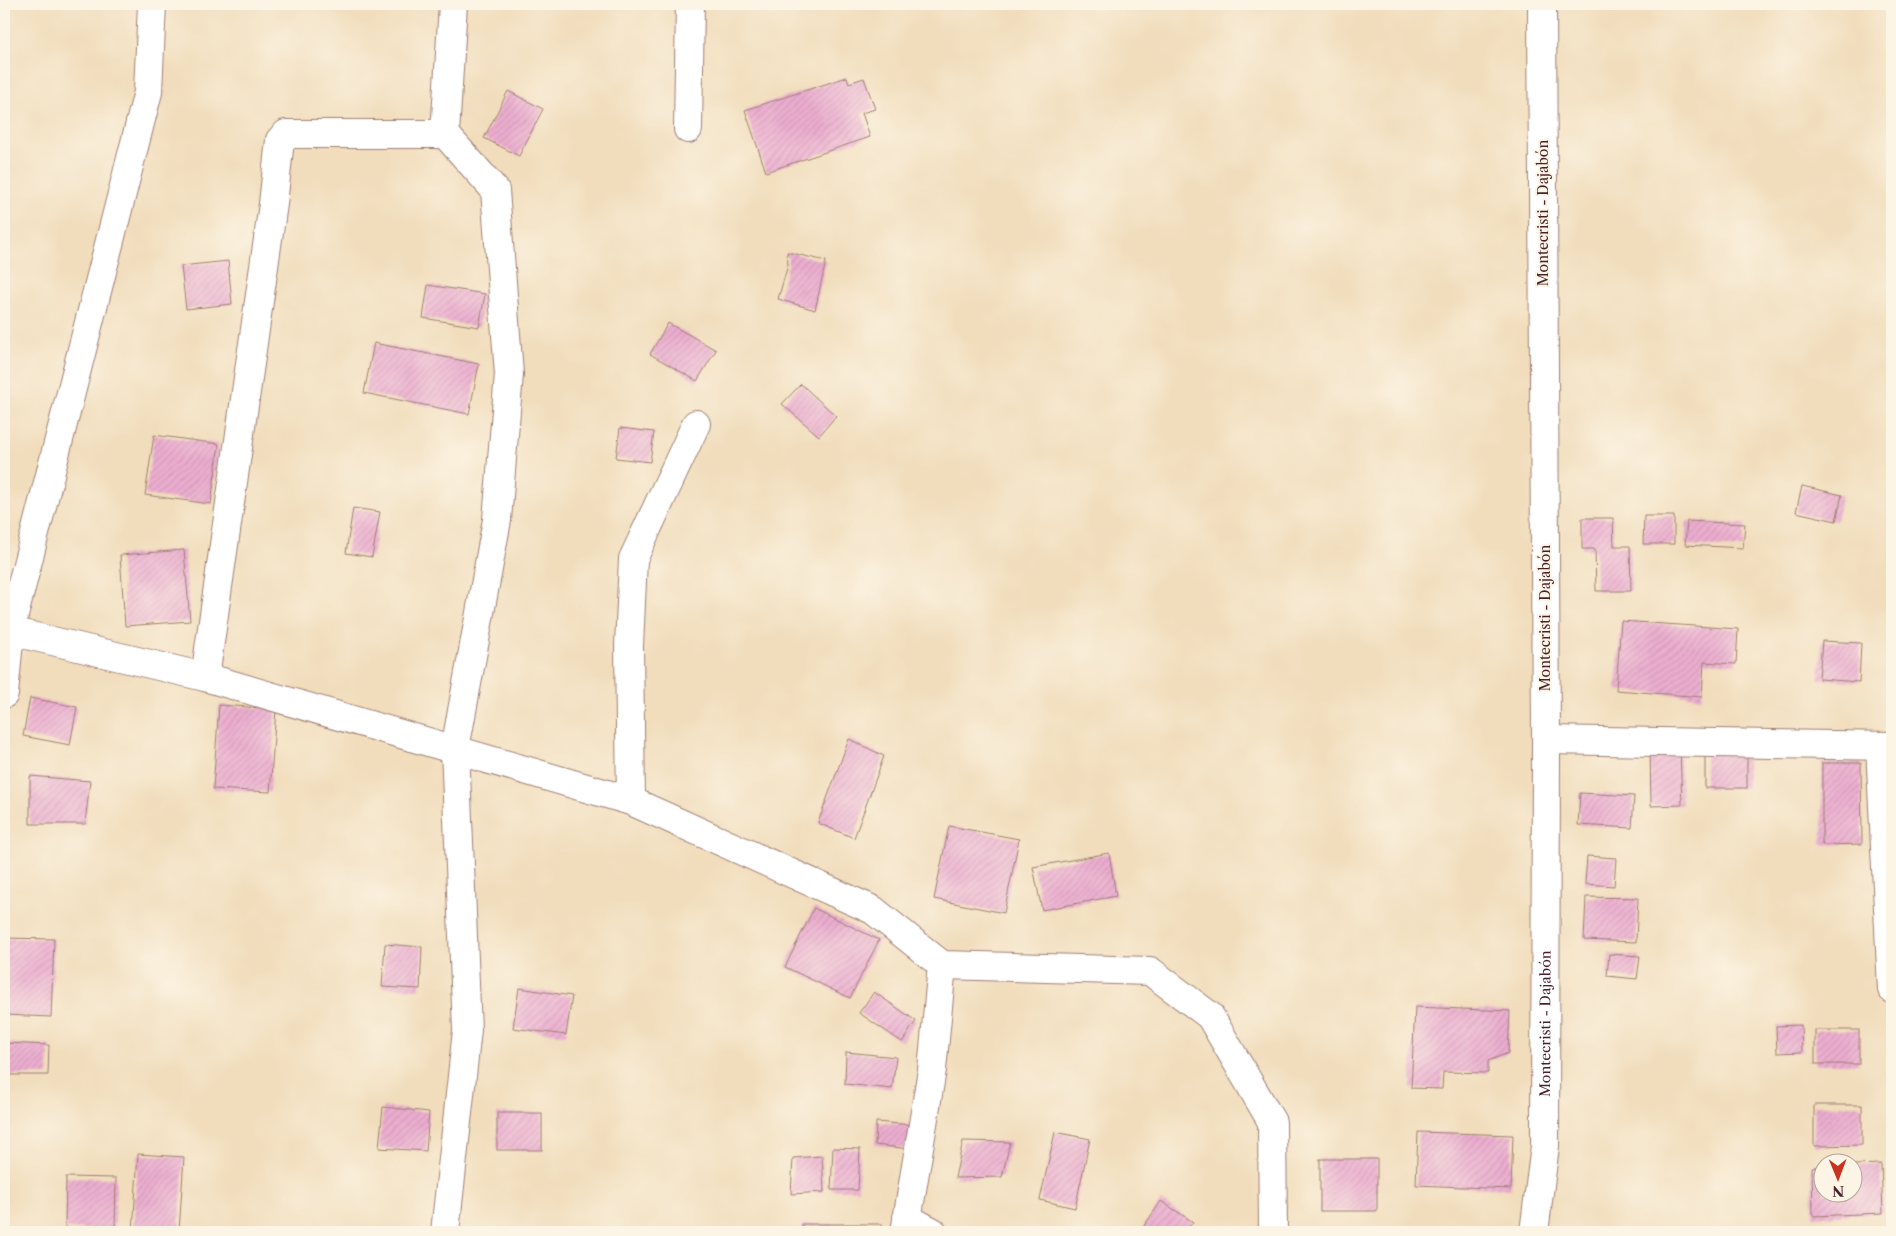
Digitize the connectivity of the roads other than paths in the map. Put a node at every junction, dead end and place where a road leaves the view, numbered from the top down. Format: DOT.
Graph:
graph roads {
  1 [pos="152,4"];
  2 [pos="454,4"];
  3 [pos="690,4"];
  4 [pos="1542,4"];
  5 [pos="688,129"];
  6 [pos="445,134"];
  7 [pos="696,424"];
  8 [pos="7,628"];
  9 [pos="205,677"];
  10 [pos="4,694"];
  11 [pos="1546,740"];
  12 [pos="1886,746"];
  13 [pos="454,749"];
  14 [pos="631,801"];
  15 [pos="942,965"];
  16 [pos="1892,990"];
  17 [pos="906,1225"];
  18 [pos="445,1232"];
  19 [pos="934,1232"];
  20 [pos="1273,1232"];
  21 [pos="1534,1232"];
  1 -- 8 [label="street"];
  2 -- 6 [label="street"];
  3 -- 5 [label="street"];
  4 -- 11 [label="street, Montecristi - Dajabón"];
  6 -- 9 [label="street"];
  6 -- 13 [label="street"];
  7 -- 14 [label="street"];
  8 -- 9 [label="street"];
  8 -- 10 [label="street"];
  9 -- 13 [label="street"];
  11 -- 12 [label="street"];
  11 -- 21 [label="street, Montecristi - Dajabón"];
  12 -- 16 [label="street"];
  13 -- 14 [label="street"];
  13 -- 18 [label="street"];
  14 -- 15 [label="street"];
  15 -- 17 [label="street"];
  15 -- 20 [label="street"];
  17 -- 19 [label="street"];
}
